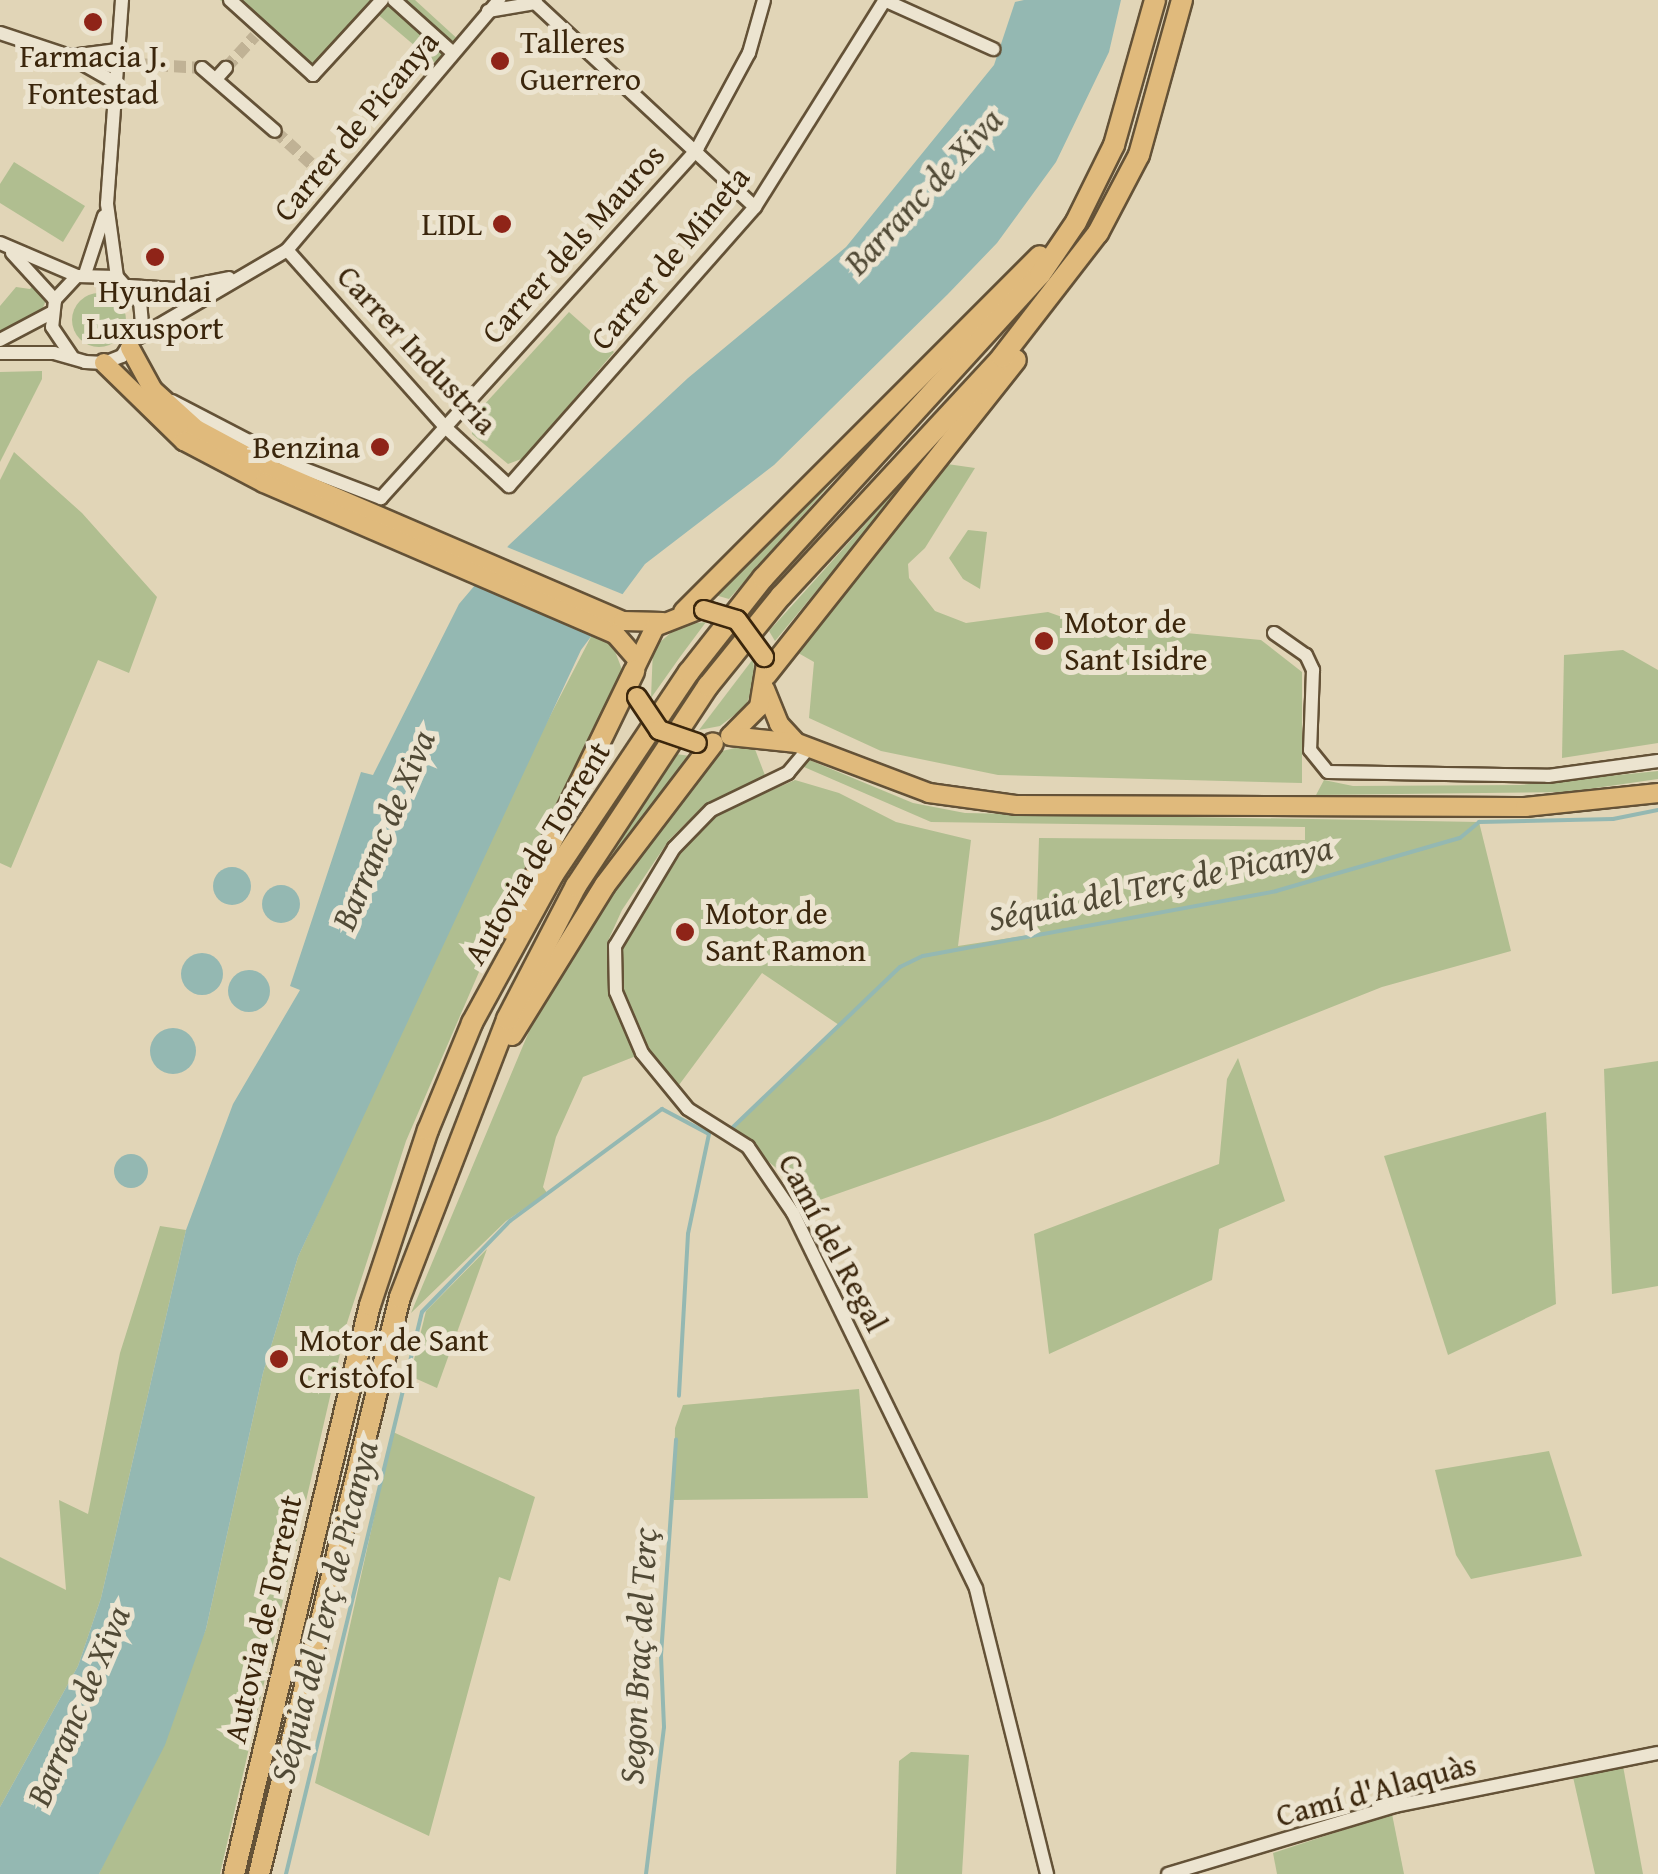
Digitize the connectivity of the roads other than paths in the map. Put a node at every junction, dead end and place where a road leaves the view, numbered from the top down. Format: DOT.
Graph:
graph roads {
  1 [pos="122,0"];
  2 [pos="230,0"];
  3 [pos="382,0"];
  4 [pos="394,0"];
  5 [pos="499,0"];
  6 [pos="764,0"];
  7 [pos="885,0"];
  8 [pos="1155,0"];
  9 [pos="1182,0"];
  10 [pos="534,2"];
  11 [pos="487,6"];
  12 [pos="0,33"];
  13 [pos="1174,48"];
  14 [pos="993,49"];
  15 [pos="118,50"];
  16 [pos="453,53"];
  17 [pos="69,56"];
  18 [pos="1143,60"];
  19 [pos="202,68"];
  20 [pos="226,68"];
  21 [pos="216,80"];
  22 [pos="116,83"];
  23 [pos="275,130"];
  24 [pos="696,148"];
  25 [pos="107,204"];
  26 [pos="755,207"];
  27 [pos="1,244"];
  28 [pos="287,250"];
  29 [pos="260,269"];
  30 [pos="81,275"];
  31 [pos="117,277"];
  32 [pos="129,286"];
  33 [pos="53,307"];
  34 [pos="0,340"];
  35 [pos="134,343"];
  36 [pos="0,352"];
  37 [pos="73,358"];
  38 [pos="104,363"];
  39 [pos="164,400"];
  40 [pos="446,428"];
  41 [pos="509,486"];
  42 [pos="450,555"];
  43 [pos="694,611"];
  44 [pos="662,622"];
  45 [pos="619,627"];
  46 [pos="1274,634"];
  47 [pos="635,664"];
  48 [pos="765,674"];
  49 [pos="714,740"];
  50 [pos="802,746"];
  51 [pos="1658,761"];
  52 [pos="1658,793"];
  53 [pos="472,1023"];
  54 [pos="477,1092"];
  55 [pos="1658,1753"];
  56 [pos="234,1874"];
  57 [pos="259,1874"];
  58 [pos="1048,1874"];
  59 [pos="1168,1874"];
  1 -- 15 [label="street"];
  2 -- 3 [label="street"];
  4 -- 16 [label="street"];
  5 -- 11 [label="street, Carrer de Picanya"];
  6 -- 24 [label="street, Carrer dels Mauros"];
  7 -- 14 [label="street"];
  7 -- 26 [label="street, Carrer de Mineta"];
  8 -- 18 [label="highway, Autovia de Torrent"];
  9 -- 13 [label="highway, Autovia de Torrent"];
  10 -- 11 [label="street"];
  10 -- 24 [label="street"];
  11 -- 16 [label="street, Carrer de Picanya"];
  12 -- 17 [label="street"];
  13 -- 48 [label="highway"];
  13 -- 54 [label="highway, Autovia de Torrent"];
  15 -- 17 [label="street"];
  15 -- 22 [label="street"];
  16 -- 28 [label="street, Carrer de Picanya"];
  17 -- 22 [label="street"];
  18 -- 43 [label="highway"];
  18 -- 53 [label="highway, Autovia de Torrent"];
  19 -- 21 [label="street"];
  20 -- 21 [label="street"];
  21 -- 23 [label="street"];
  22 -- 25 [label="street"];
  24 -- 26 [label="street"];
  24 -- 40 [label="street, Carrer dels Mauros"];
  25 -- 30 [label="street"];
  25 -- 31 [label="street"];
  26 -- 41 [label="street, Carrer de Mineta"];
  27 -- 30 [label="street"];
  27 -- 33 [label="street"];
  28 -- 29 [label="street, Carrer de Picanya"];
  28 -- 40 [label="street, Carrer Industria"];
  29 -- 32 [label="street, Carrer de Picanya"];
  29 -- 35 [label="street, Carrer de Picanya"];
  30 -- 31 [label="street"];
  30 -- 33 [label="street"];
  31 -- 32 [label="street"];
  32 -- 35 [label="street"];
  33 -- 34 [label="street"];
  33 -- 37 [label="street"];
  35 -- 38 [label="street"];
  35 -- 39 [label="main road"];
  36 -- 37 [label="street"];
  37 -- 38 [label="street"];
  38 -- 42 [label="main road"];
  39 -- 40 [label="street, Carrer dels Mauros"];
  39 -- 42 [label="main road"];
  40 -- 41 [label="street, Carrer Industria"];
  42 -- 45 [label="main road"];
  43 -- 44 [label="main road"];
  43 -- 48 [label="main road, bridge"];
  44 -- 45 [label="main road"];
  44 -- 47 [label="main road"];
  45 -- 47 [label="main road"];
  46 -- 51 [label="street"];
  47 -- 49 [label="main road, bridge"];
  47 -- 53 [label="highway"];
  48 -- 49 [label="main road"];
  48 -- 50 [label="main road"];
  49 -- 50 [label="main road"];
  49 -- 54 [label="highway"];
  50 -- 52 [label="main road"];
  50 -- 58 [label="street, Camí del Regal"];
  53 -- 56 [label="highway, Autovia de Torrent"];
  54 -- 57 [label="highway, Autovia de Torrent"];
  55 -- 59 [label="street, Camí d'Alaquàs"];
}
